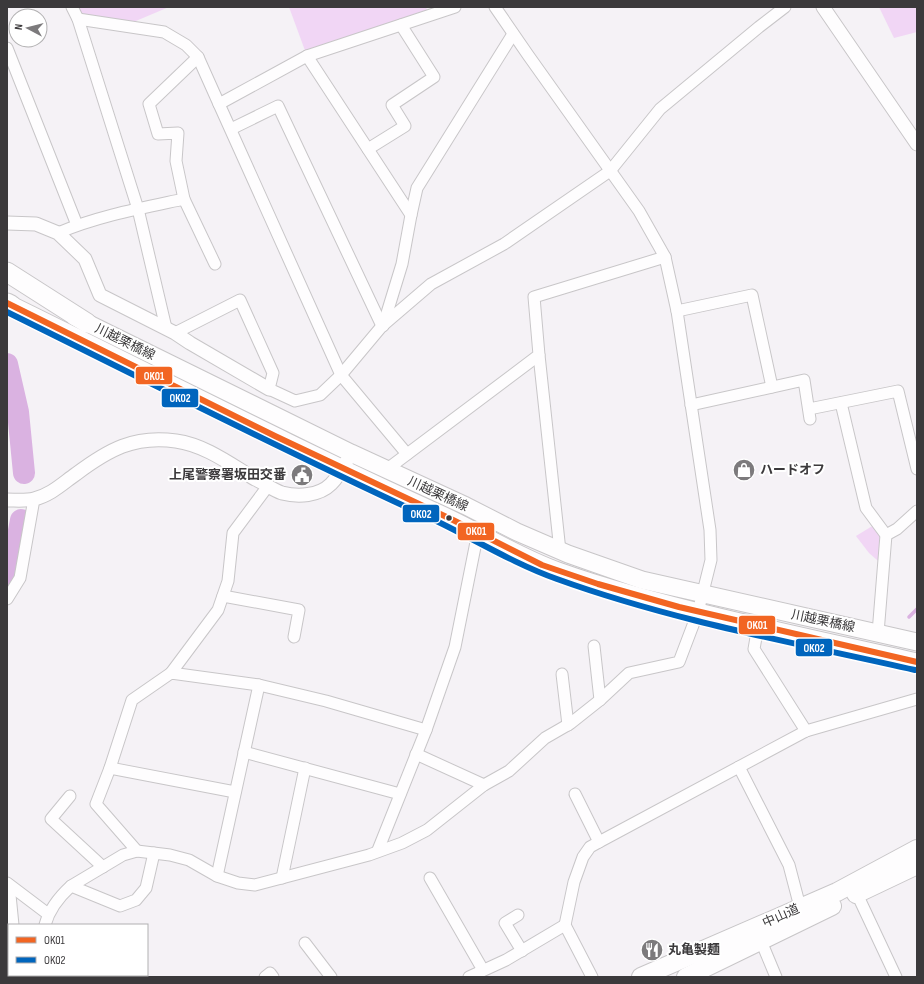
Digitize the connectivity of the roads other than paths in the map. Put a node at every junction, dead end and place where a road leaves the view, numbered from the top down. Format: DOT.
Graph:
graph roads {
  1 [pos="72,7"];
  2 [pos="455,7"];
  3 [pos="495,7"];
  4 [pos="785,7"];
  5 [pos="823,7"];
  6 [pos="78,19"];
  7 [pos="401,25"];
  8 [pos="513,34"];
  9 [pos="7,48"];
  10 [pos="308,56"];
  11 [pos="198,57"];
  12 [pos="220,104"];
  13 [pos="231,129"];
  14 [pos="917,144"];
  15 [pos="368,149"];
  16 [pos="610,171"];
  17 [pos="184,200"];
  18 [pos="138,209"];
  19 [pos="411,215"];
  20 [pos="7,224"];
  21 [pos="77,225"];
  22 [pos="58,233"];
  23 [pos="665,257"];
  24 [pos="215,264"];
  25 [pos="7,272"];
  26 [pos="7,283"];
  27 [pos="8,304"];
  28 [pos="677,310"];
  29 [pos="87,323"];
  30 [pos="382,326"];
  31 [pos="170,330"];
  32 [pos="539,355"];
  33 [pos="341,375"];
  34 [pos="772,387"];
  35 [pos="269,389"];
  36 [pos="841,403"];
  37 [pos="691,405"];
  38 [pos="351,453"];
  39 [pos="407,454"];
  40 [pos="917,469"];
  41 [pos="343,470"];
  42 [pos="386,470"];
  43 [pos="268,486"];
  44 [pos="34,499"];
  45 [pos="7,500"];
  46 [pos="917,511"];
  47 [pos="478,532"];
  48 [pos="886,535"];
  49 [pos="560,551"];
  50 [pos="702,594"];
  51 [pos="223,596"];
  52 [pos="7,599"];
  53 [pos="698,612"];
  54 [pos="758,626"];
  55 [pos="878,634"];
  56 [pos="294,637"];
  57 [pos="917,642"];
  58 [pos="594,646"];
  59 [pos="917,662"];
  60 [pos="171,673"];
  61 [pos="562,674"];
  62 [pos="259,685"];
  63 [pos="917,699"];
  64 [pos="600,700"];
  65 [pos="568,725"];
  66 [pos="426,730"];
  67 [pos="806,731"];
  68 [pos="244,752"];
  69 [pos="416,754"];
  70 [pos="740,767"];
  71 [pos="110,768"];
  72 [pos="305,768"];
  73 [pos="484,785"];
  74 [pos="235,792"];
  75 [pos="400,794"];
  76 [pos="575,794"];
  77 [pos="70,796"];
  78 [pos="599,842"];
  79 [pos="917,849"];
  80 [pos="378,850"];
  81 [pos="137,851"];
  82 [pos="154,853"];
  83 [pos="917,865"];
  84 [pos="103,867"];
  85 [pos="217,876"];
  86 [pos="282,878"];
  87 [pos="430,878"];
  88 [pos="8,884"];
  89 [pos="71,886"];
  90 [pos="858,894"];
  91 [pos="800,907"];
  92 [pos="48,914"];
  93 [pos="518,915"];
  94 [pos="13,924"];
  95 [pos="45,924"];
  96 [pos="566,925"];
  97 [pos="761,941"];
  98 [pos="306,943"];
  99 [pos="522,950"];
  100 [pos="483,970"];
  101 [pos="265,977"];
  102 [pos="273,977"];
  103 [pos="331,977"];
  104 [pos="469,977"];
  105 [pos="592,977"];
  106 [pos="641,977"];
  107 [pos="686,977"];
  108 [pos="776,977"];
  109 [pos="896,977"];
  1 -- 6 [label="street"];
  2 -- 7 [label="street"];
  3 -- 8 [label="street"];
  4 -- 16 [label="street"];
  5 -- 14 [label="street"];
  6 -- 11 [label="street"];
  6 -- 18 [label="street"];
  7 -- 10 [label="street"];
  7 -- 15 [label="street"];
  8 -- 16 [label="street"];
  8 -- 19 [label="street"];
  9 -- 21 [label="street"];
  10 -- 12 [label="street"];
  10 -- 15 [label="street"];
  11 -- 12 [label="street"];
  11 -- 17 [label="street"];
  12 -- 13 [label="street"];
  13 -- 30 [label="street"];
  13 -- 33 [label="street"];
  15 -- 19 [label="street"];
  16 -- 23 [label="street"];
  16 -- 30 [label="street"];
  17 -- 18 [label="street"];
  17 -- 24 [label="street"];
  18 -- 21 [label="street"];
  18 -- 31 [label="street"];
  19 -- 30 [label="street"];
  20 -- 22 [label="street"];
  21 -- 22 [label="street"];
  22 -- 31 [label="street"];
  23 -- 28 [label="street"];
  23 -- 32 [label="street"];
  25 -- 29 [label="highway"];
  26 -- 29 [label="main road, 川越栗橋線"];
  27 -- 41 [label="main road, 川越栗橋線"];
  28 -- 34 [label="street"];
  28 -- 37 [label="street"];
  29 -- 38 [label="main road, 川越栗橋線"];
  30 -- 33 [label="street"];
  31 -- 35 [label="street"];
  31 -- 35 [label="street"];
  32 -- 39 [label="street"];
  32 -- 49 [label="street"];
  33 -- 35 [label="street"];
  33 -- 39 [label="street"];
  34 -- 36 [label="street"];
  34 -- 37 [label="street"];
  36 -- 40 [label="street"];
  36 -- 48 [label="street"];
  37 -- 50 [label="street"];
  38 -- 41 [label="street"];
  38 -- 42 [label="main road, 川越栗橋線"];
  39 -- 42 [label="street"];
  41 -- 43 [label="street"];
  41 -- 47 [label="main road, 川越栗橋線"];
  42 -- 49 [label="main road, 川越栗橋線"];
  43 -- 44 [label="street"];
  43 -- 51 [label="street"];
  44 -- 45 [label="street"];
  44 -- 52 [label="street"];
  46 -- 48 [label="street"];
  47 -- 53 [label="main road, 川越栗橋線"];
  47 -- 66 [label="street"];
  48 -- 55 [label="street"];
  49 -- 50 [label="main road, 川越栗橋線"];
  50 -- 53 [label="street"];
  50 -- 55 [label="main road, 川越栗橋線"];
  51 -- 56 [label="street"];
  51 -- 60 [label="street"];
  53 -- 54 [label="main road, 川越栗橋線"];
  53 -- 64 [label="street"];
  54 -- 59 [label="main road, 川越栗橋線"];
  54 -- 67 [label="street"];
  55 -- 57 [label="main road, 川越栗橋線"];
  58 -- 64 [label="street"];
  60 -- 62 [label="street"];
  60 -- 71 [label="street"];
  61 -- 65 [label="street"];
  62 -- 66 [label="street"];
  62 -- 68 [label="street"];
  63 -- 67 [label="street"];
  64 -- 65 [label="street"];
  65 -- 73 [label="street"];
  66 -- 69 [label="street"];
  67 -- 70 [label="street"];
  68 -- 72 [label="street"];
  68 -- 74 [label="street"];
  69 -- 73 [label="street"];
  69 -- 75 [label="street"];
  70 -- 78 [label="street"];
  70 -- 91 [label="street"];
  71 -- 74 [label="street"];
  71 -- 81 [label="street"];
  72 -- 75 [label="street"];
  72 -- 86 [label="street"];
  73 -- 80 [label="street"];
  74 -- 85 [label="street"];
  75 -- 80 [label="street"];
  76 -- 78 [label="street"];
  77 -- 84 [label="street"];
  78 -- 96 [label="street"];
  79 -- 91 [label="highway, 中山道"];
  80 -- 86 [label="street"];
  81 -- 82 [label="street"];
  81 -- 84 [label="street"];
  82 -- 85 [label="street"];
  82 -- 89 [label="street"];
  83 -- 90 [label="highway, 中山道"];
  84 -- 89 [label="street"];
  85 -- 86 [label="street"];
  87 -- 100 [label="street"];
  88 -- 92 [label="street"];
  88 -- 94 [label="street"];
  89 -- 92 [label="street"];
  90 -- 97 [label="highway, 中山道"];
  90 -- 109 [label="street"];
  91 -- 106 [label="highway, 中山道"];
  92 -- 95 [label="street"];
  93 -- 99 [label="street"];
  96 -- 99 [label="street"];
  96 -- 105 [label="street"];
  97 -- 107 [label="highway, 中山道"];
  97 -- 108 [label="street"];
  98 -- 103 [label="street"];
  99 -- 100 [label="street"];
  100 -- 104 [label="street"];
  101 -- 102 [label="street"];
}
